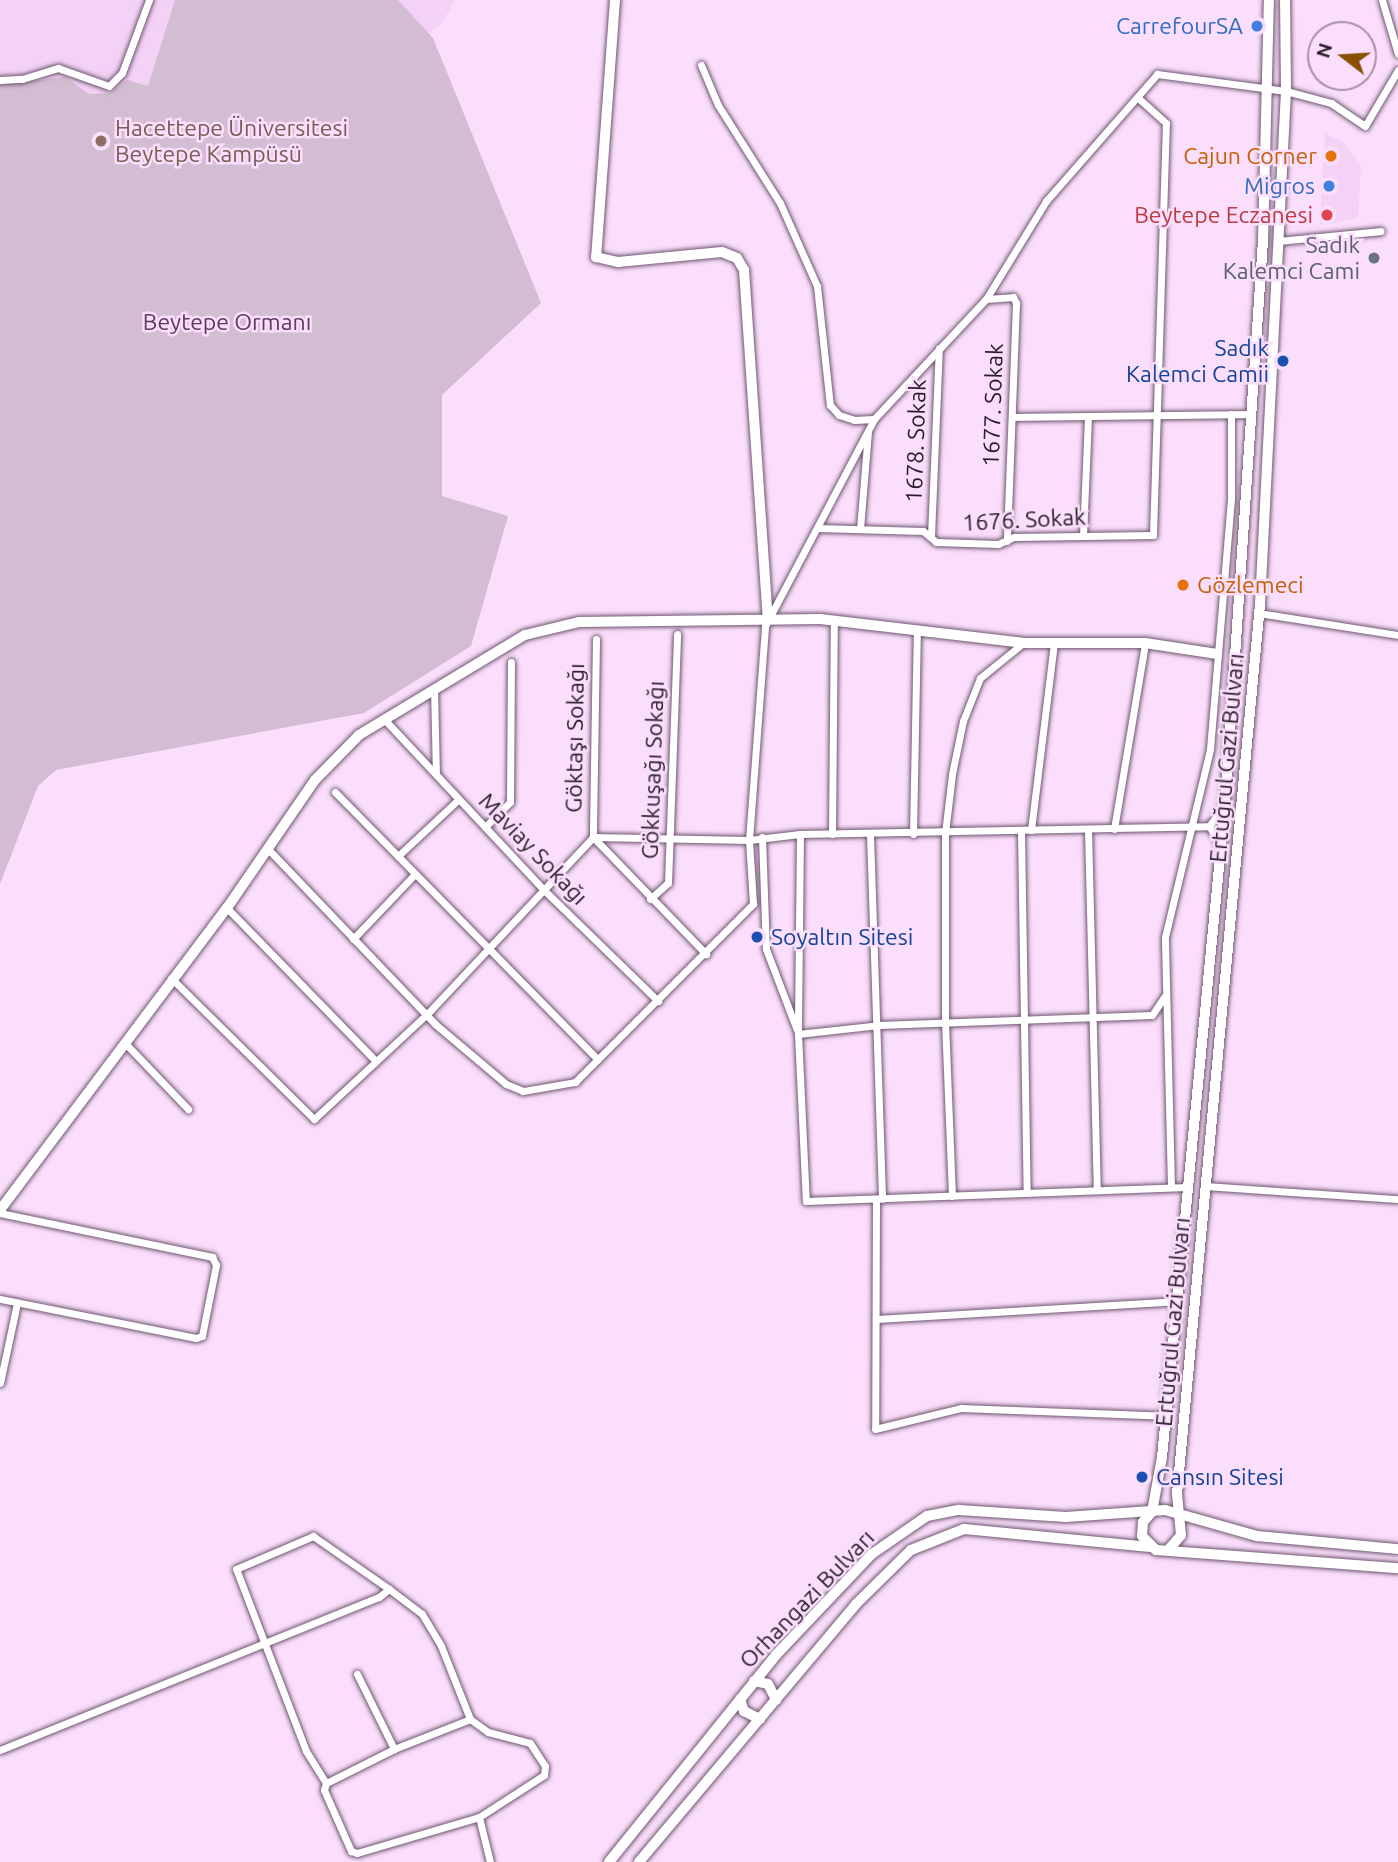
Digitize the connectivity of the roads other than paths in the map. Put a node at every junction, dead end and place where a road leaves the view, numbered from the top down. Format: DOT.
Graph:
graph roads {
  1 [pos="149,0"];
  2 [pos="615,0"];
  3 [pos="1269,0"];
  4 [pos="1285,0"];
  5 [pos="1382,0"];
  6 [pos="1398,54"];
  7 [pos="701,65"];
  8 [pos="1398,70"];
  9 [pos="0,80"];
  10 [pos="1268,87"];
  11 [pos="1286,91"];
  12 [pos="1138,98"];
  13 [pos="1381,231"];
  14 [pos="1279,241"];
  15 [pos="986,299"];
  16 [pos="939,348"];
  17 [pos="1231,414"];
  18 [pos="1252,414"];
  19 [pos="1156,416"];
  20 [pos="1012,417"];
  21 [pos="1088,417"];
  22 [pos="874,419"];
  23 [pos="869,428"];
  24 [pos="817,528"];
  25 [pos="860,529"];
  26 [pos="931,536"];
  27 [pos="1083,536"];
  28 [pos="1007,541"];
  29 [pos="1259,613"];
  30 [pos="768,620"];
  31 [pos="834,620"];
  32 [pos="917,628"];
  33 [pos="677,634"];
  34 [pos="1398,635"];
  35 [pos="596,639"];
  36 [pos="1054,642"];
  37 [pos="1023,643"];
  38 [pos="1145,643"];
  39 [pos="1217,654"];
  40 [pos="511,662"];
  41 [pos="434,688"];
  42 [pos="384,719"];
  43 [pos="436,774"];
  44 [pos="335,792"];
  45 [pos="459,799"];
  46 [pos="1225,805"];
  47 [pos="1190,825"];
  48 [pos="1209,826"];
  49 [pos="485,827"];
  50 [pos="1088,829"];
  51 [pos="1114,829"];
  52 [pos="1031,830"];
  53 [pos="1021,831"];
  54 [pos="945,833"];
  55 [pos="800,834"];
  56 [pos="832,834"];
  57 [pos="913,834"];
  58 [pos="870,835"];
  59 [pos="672,836"];
  60 [pos="593,837"];
  61 [pos="762,837"];
  62 [pos="749,840"];
  63 [pos="1221,845"];
  64 [pos="268,849"];
  65 [pos="397,856"];
  66 [pos="415,874"];
  67 [pos="545,891"];
  68 [pos="650,899"];
  69 [pos="227,908"];
  70 [pos="353,939"];
  71 [pos="488,950"];
  72 [pos="705,954"];
  73 [pos="171,978"];
  74 [pos="1166,995"];
  75 [pos="658,1001"];
  76 [pos="428,1013"];
  77 [pos="1093,1019"];
  78 [pos="1025,1021"];
  79 [pos="945,1023"];
  80 [pos="879,1025"];
  81 [pos="798,1034"];
  82 [pos="124,1042"];
  83 [pos="375,1060"];
  84 [pos="598,1060"];
  85 [pos="188,1109"];
  86 [pos="1171,1186"];
  87 [pos="1205,1186"];
  88 [pos="1187,1187"];
  89 [pos="1097,1190"];
  90 [pos="1027,1194"];
  91 [pos="952,1196"];
  92 [pos="879,1199"];
  93 [pos="1398,1199"];
  94 [pos="0,1211"];
  95 [pos="0,1299"];
  96 [pos="1176,1301"];
  97 [pos="17,1303"];
  98 [pos="876,1319"];
  99 [pos="0,1383"];
  100 [pos="1166,1416"];
  101 [pos="1152,1512"];
  102 [pos="1177,1517"];
  103 [pos="1150,1547"];
  104 [pos="1169,1549"];
  105 [pos="1398,1549"];
  106 [pos="1398,1568"];
  107 [pos="389,1589"];
  108 [pos="261,1645"];
  109 [pos="357,1674"];
  110 [pos="754,1681"];
  111 [pos="740,1699"];
  112 [pos="776,1700"];
  113 [pos="470,1719"];
  114 [pos="760,1719"];
  115 [pos="394,1749"];
  116 [pos="0,1750"];
  117 [pos="326,1783"];
  118 [pos="479,1817"];
  119 [pos="490,1862"];
  120 [pos="608,1862"];
  121 [pos="639,1862"];
  1 -- 9 [label="street"];
  2 -- 30 [label="main road"];
  3 -- 10 [label="main road, Ertuğrul Gazi Bulvarı"];
  4 -- 11 [label="main road, Ertuğrul Gazi Bulvarı"];
  5 -- 6 [label="street"];
  7 -- 22 [label="street"];
  8 -- 11 [label="street"];
  10 -- 11 [label="street"];
  10 -- 12 [label="street"];
  10 -- 18 [label="main road, Ertuğrul Gazi Bulvarı"];
  11 -- 14 [label="main road, Ertuğrul Gazi Bulvarı"];
  12 -- 15 [label="street"];
  12 -- 19 [label="street"];
  13 -- 14 [label="street"];
  14 -- 29 [label="main road, Ertuğrul Gazi Bulvarı"];
  15 -- 16 [label="street"];
  15 -- 20 [label="street, 1677. Sokak"];
  16 -- 22 [label="street"];
  16 -- 26 [label="street, 1678. Sokak"];
  17 -- 18 [label="street"];
  17 -- 19 [label="street"];
  17 -- 39 [label="street"];
  18 -- 46 [label="main road, Ertuğrul Gazi Bulvarı"];
  19 -- 21 [label="street"];
  19 -- 27 [label="street, 1676. Sokak"];
  20 -- 21 [label="street"];
  20 -- 28 [label="street, 1677. Sokak"];
  21 -- 27 [label="street"];
  22 -- 23 [label="street"];
  23 -- 24 [label="street"];
  23 -- 25 [label="street"];
  24 -- 25 [label="street, 1676. Sokak"];
  24 -- 30 [label="street"];
  25 -- 26 [label="street, 1676. Sokak"];
  26 -- 28 [label="street, 1676. Sokak"];
  27 -- 28 [label="street, 1676. Sokak"];
  29 -- 34 [label="street"];
  29 -- 87 [label="main road, Ertuğrul Gazi Bulvarı"];
  30 -- 31 [label="main road"];
  30 -- 41 [label="main road"];
  30 -- 62 [label="street"];
  31 -- 32 [label="main road"];
  31 -- 56 [label="street"];
  32 -- 37 [label="main road"];
  32 -- 57 [label="street"];
  33 -- 59 [label="street, Gökkuşağı Sokağı"];
  35 -- 60 [label="street, Göktaşı Sokağı"];
  36 -- 37 [label="main road"];
  36 -- 38 [label="main road"];
  36 -- 52 [label="street"];
  37 -- 54 [label="street"];
  38 -- 39 [label="main road"];
  38 -- 51 [label="street"];
  39 -- 47 [label="street"];
  40 -- 49 [label="street"];
  41 -- 42 [label="main road"];
  41 -- 43 [label="street"];
  42 -- 43 [label="street, Maviay Sokağı"];
  42 -- 64 [label="main road"];
  43 -- 45 [label="street, Maviay Sokağı"];
  44 -- 65 [label="street"];
  45 -- 49 [label="street, Maviay Sokağı"];
  45 -- 65 [label="street"];
  46 -- 48 [label="street"];
  46 -- 63 [label="main road, Ertuğrul Gazi Bulvarı"];
  47 -- 48 [label="street"];
  47 -- 51 [label="street"];
  47 -- 74 [label="street"];
  48 -- 63 [label="street"];
  49 -- 67 [label="street, Maviay Sokağı"];
  50 -- 51 [label="street"];
  50 -- 52 [label="street"];
  50 -- 77 [label="street"];
  52 -- 53 [label="street"];
  53 -- 54 [label="street"];
  53 -- 78 [label="street"];
  54 -- 57 [label="street"];
  54 -- 79 [label="street"];
  55 -- 56 [label="street"];
  55 -- 61 [label="street"];
  55 -- 81 [label="street"];
  56 -- 58 [label="street"];
  57 -- 58 [label="street"];
  58 -- 80 [label="street"];
  59 -- 60 [label="street"];
  59 -- 62 [label="street"];
  59 -- 68 [label="street, Gökkuşağı Sokağı"];
  60 -- 67 [label="street"];
  60 -- 68 [label="street"];
  61 -- 62 [label="street"];
  61 -- 81 [label="street"];
  62 -- 72 [label="street"];
  63 -- 88 [label="main road, Ertuğrul Gazi Bulvarı"];
  64 -- 69 [label="main road"];
  64 -- 70 [label="street"];
  65 -- 66 [label="street"];
  66 -- 70 [label="street"];
  66 -- 71 [label="street"];
  67 -- 71 [label="street"];
  67 -- 75 [label="street, Maviay Sokağı"];
  68 -- 72 [label="street"];
  69 -- 73 [label="main road"];
  69 -- 83 [label="street"];
  70 -- 76 [label="street"];
  71 -- 76 [label="street"];
  71 -- 84 [label="street"];
  72 -- 75 [label="street"];
  73 -- 82 [label="main road"];
  73 -- 83 [label="street"];
  74 -- 77 [label="street"];
  74 -- 86 [label="street"];
  75 -- 84 [label="street"];
  76 -- 83 [label="street"];
  76 -- 84 [label="street"];
  77 -- 78 [label="street"];
  77 -- 89 [label="street"];
  78 -- 79 [label="street"];
  78 -- 90 [label="street"];
  79 -- 80 [label="street"];
  79 -- 91 [label="street"];
  80 -- 81 [label="street"];
  80 -- 92 [label="street"];
  81 -- 92 [label="street"];
  82 -- 85 [label="street"];
  82 -- 94 [label="main road"];
  86 -- 88 [label="street"];
  86 -- 89 [label="street"];
  87 -- 93 [label="street"];
  87 -- 102 [label="main road, Ertuğrul Gazi Bulvarı"];
  88 -- 96 [label="main road, Ertuğrul Gazi Bulvarı"];
  89 -- 90 [label="street"];
  90 -- 91 [label="street"];
  91 -- 92 [label="street"];
  92 -- 98 [label="street"];
  94 -- 97 [label="street"];
  95 -- 97 [label="street"];
  96 -- 98 [label="street"];
  96 -- 100 [label="main road, Ertuğrul Gazi Bulvarı"];
  97 -- 99 [label="street"];
  98 -- 100 [label="street"];
  100 -- 101 [label="main road, Ertuğrul Gazi Bulvarı"];
  101 -- 102 [label="main road, Orhangazi Bulvarı"];
  101 -- 103 [label="main road"];
  101 -- 110 [label="main road, Orhangazi Bulvarı"];
  102 -- 104 [label="main road"];
  102 -- 105 [label="main road, Orhangazi Bulvarı"];
  103 -- 104 [label="main road, Orhangazi Bulvarı"];
  103 -- 112 [label="main road, Orhangazi Bulvarı"];
  104 -- 106 [label="main road, Orhangazi Bulvarı"];
  107 -- 108 [label="street"];
  107 -- 108 [label="street"];
  107 -- 113 [label="street"];
  108 -- 116 [label="street"];
  108 -- 117 [label="street"];
  109 -- 115 [label="street"];
  110 -- 111 [label="main road, Orhangazi Bulvarı"];
  110 -- 112 [label="main road"];
  111 -- 114 [label="main road"];
  111 -- 120 [label="main road, Orhangazi Bulvarı"];
  112 -- 114 [label="main road, Orhangazi Bulvarı"];
  113 -- 115 [label="street"];
  113 -- 118 [label="street"];
  114 -- 121 [label="main road, Orhangazi Bulvarı"];
  115 -- 117 [label="street"];
  117 -- 118 [label="street"];
  118 -- 119 [label="street"];
}
